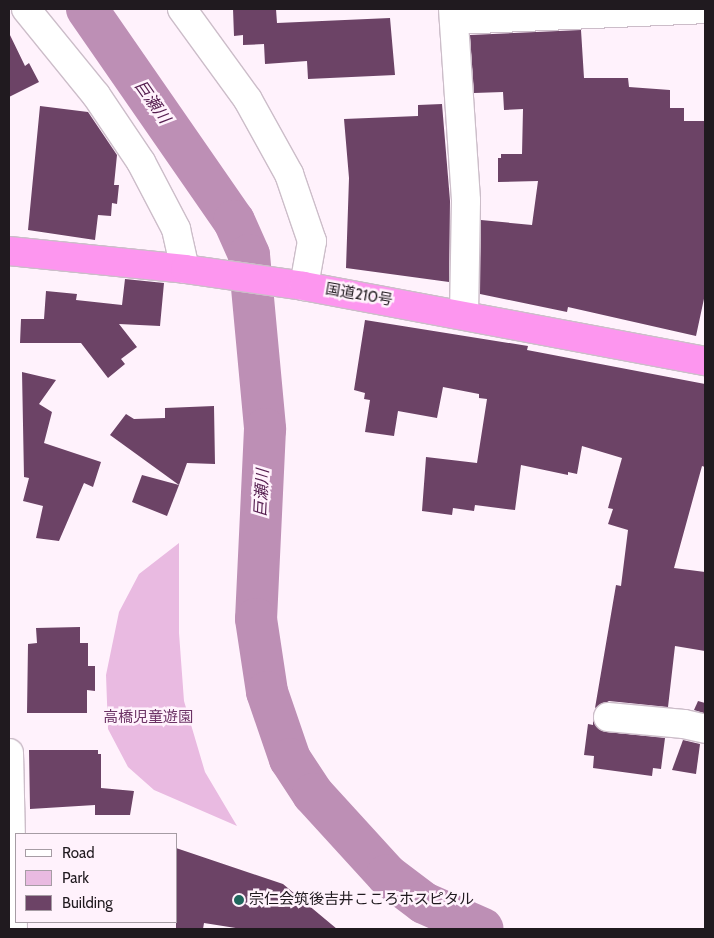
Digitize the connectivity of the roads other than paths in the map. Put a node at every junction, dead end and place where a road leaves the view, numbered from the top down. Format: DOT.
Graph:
graph roads {
  1 [pos="26,9"];
  2 [pos="182,9"];
  3 [pos="705,9"];
  4 [pos="454,14"];
  5 [pos="9,251"];
  6 [pos="192,270"];
  7 [pos="304,286"];
  8 [pos="464,314"];
  9 [pos="705,361"];
  10 [pos="608,718"];
  11 [pos="705,729"];
  12 [pos="9,753"];
  13 [pos="13,929"];
  1 -- 6 [label="street"];
  2 -- 7 [label="street"];
  3 -- 4 [label="street"];
  4 -- 8 [label="street"];
  5 -- 6 [label="highway, 国道210号"];
  6 -- 7 [label="highway, 国道210号"];
  7 -- 8 [label="highway, 国道210号"];
  8 -- 9 [label="highway, 国道210号"];
  10 -- 11 [label="street"];
  12 -- 13 [label="street"];
}
